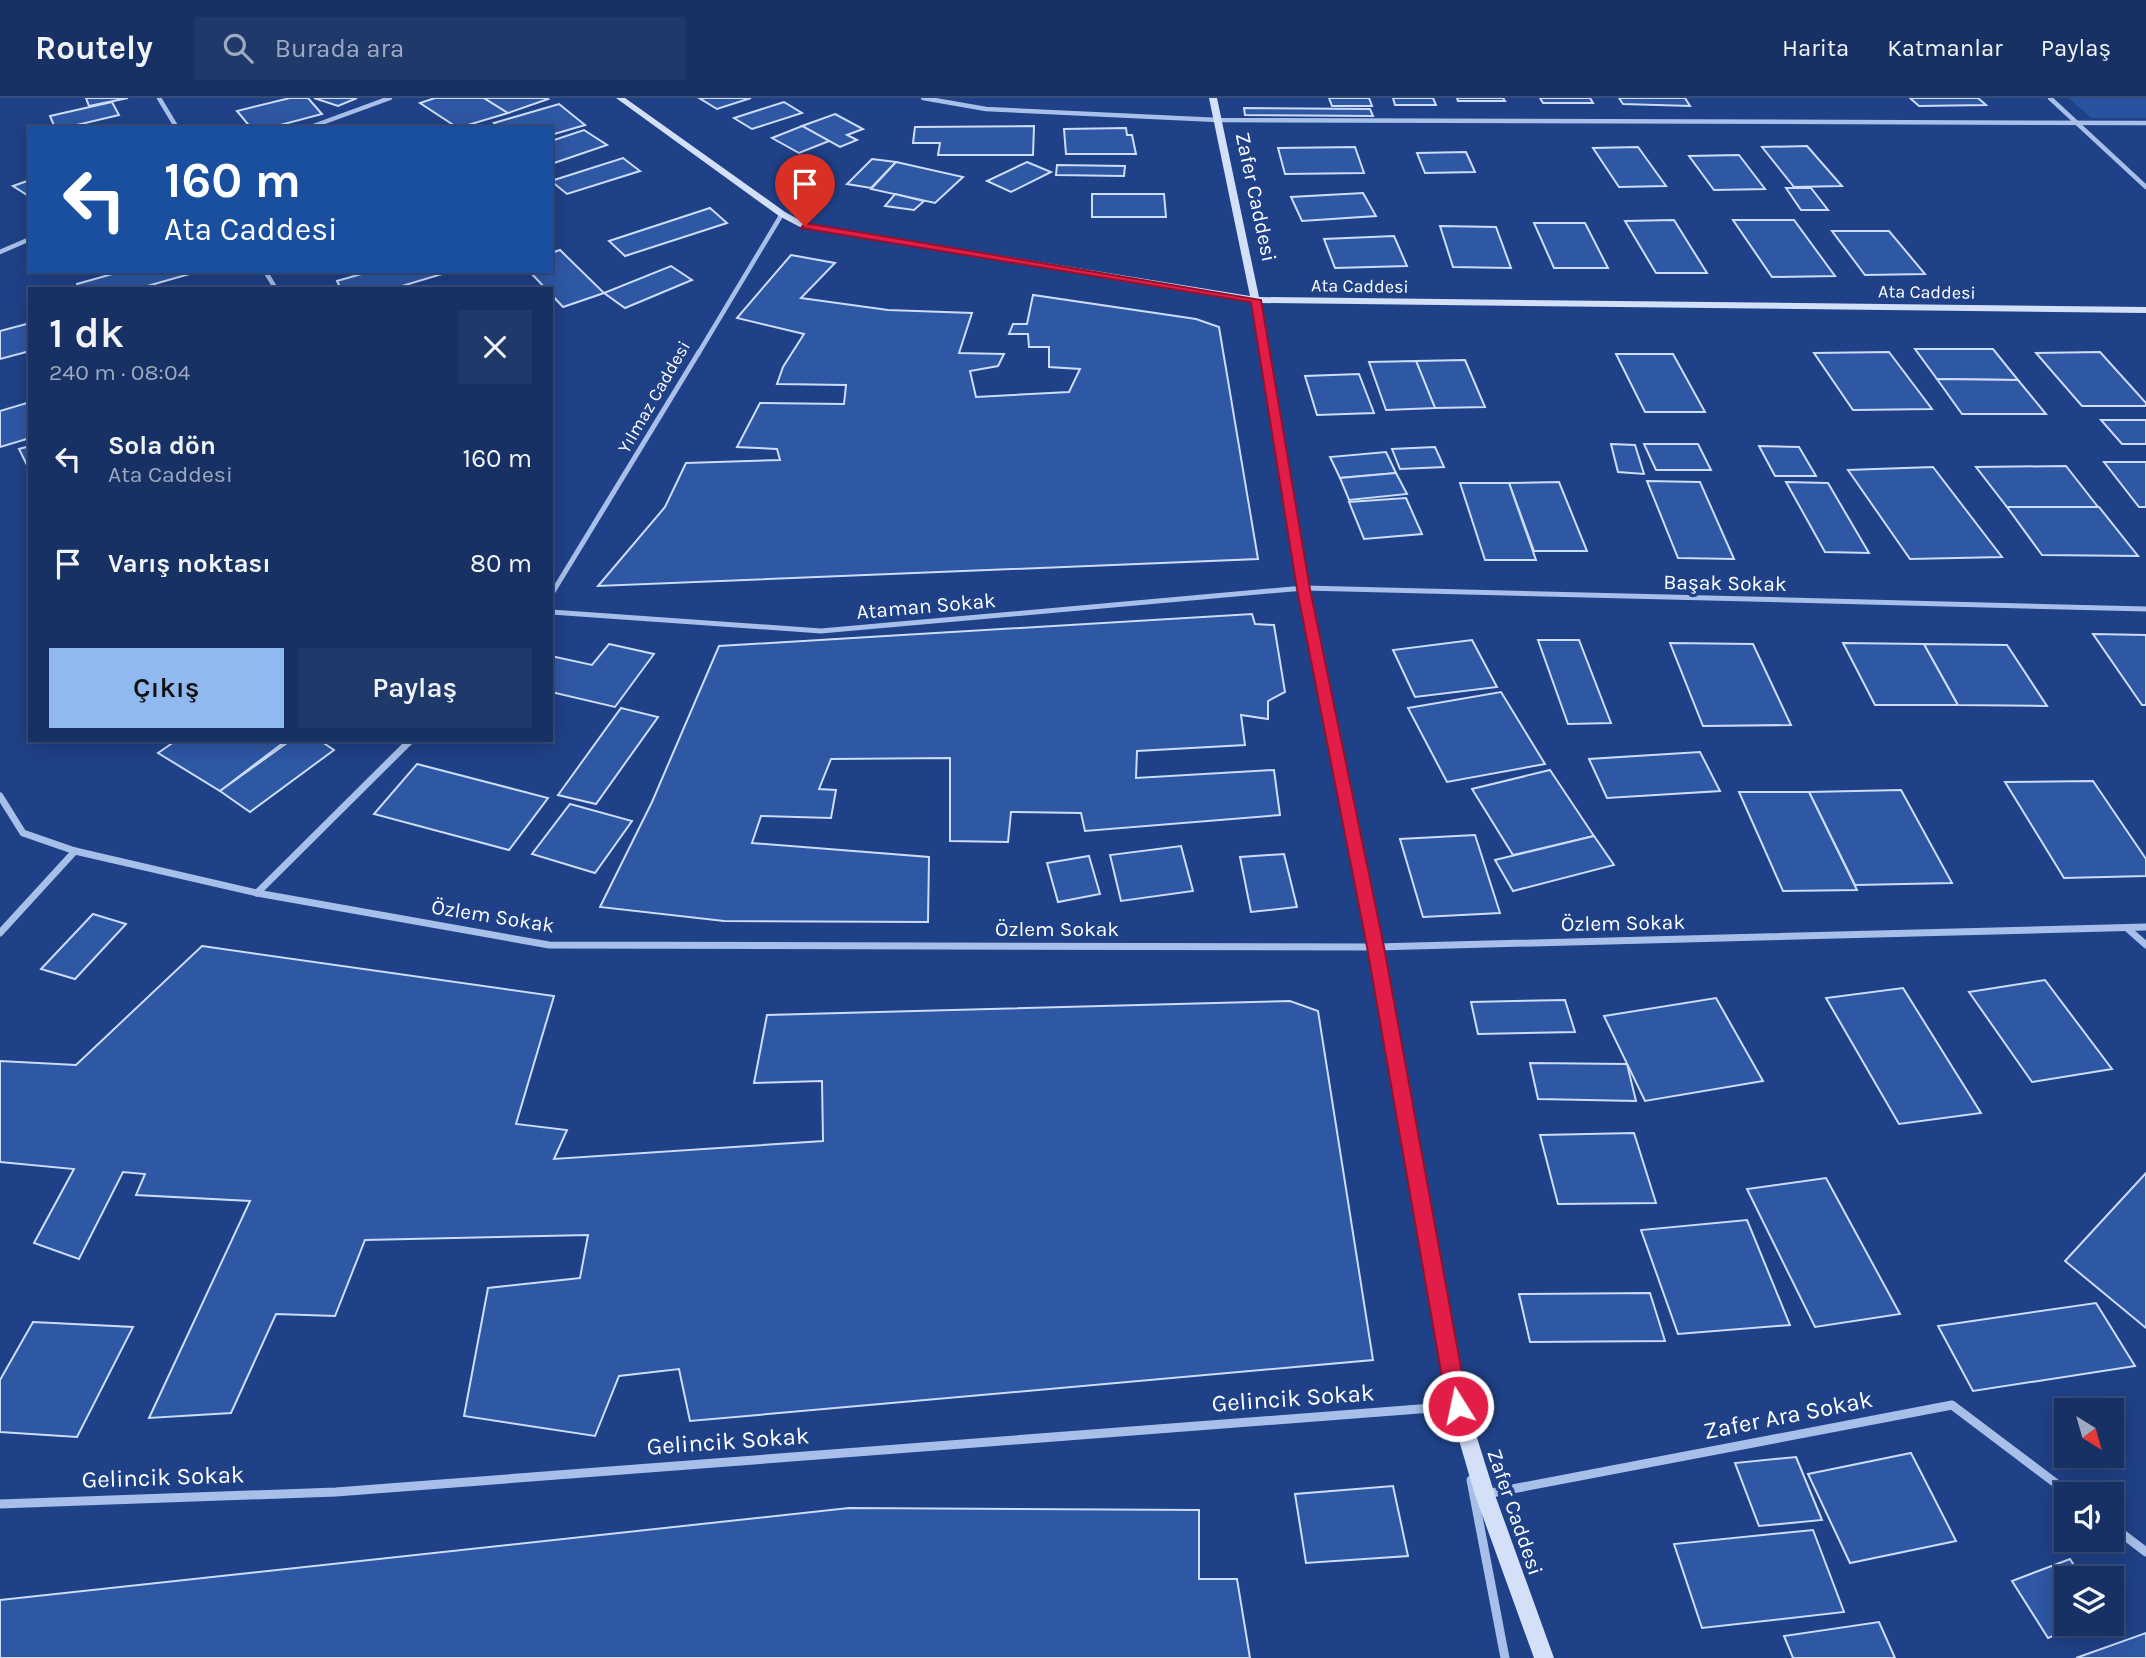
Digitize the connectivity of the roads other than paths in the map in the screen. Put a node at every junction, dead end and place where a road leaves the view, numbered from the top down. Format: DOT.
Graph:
graph roads {
  1 [pos="159,98"];
  2 [pos="390,98"];
  3 [pos="620,98"];
  4 [pos="923,98"];
  5 [pos="1213,98"];
  6 [pos="2050,98"];
  7 [pos="1218,120"];
  8 [pos="2146,122"];
  9 [pos="2079,123"];
  10 [pos="176,126"];
  11 [pos="313,126"];
  12 [pos="2146,187"];
  13 [pos="782,214"];
  14 [pos="28,240"];
  15 [pos="0,252"];
  16 [pos="1255,300"];
  17 [pos="2146,310"];
  18 [pos="1304,589"];
  19 [pos="553,592"];
  20 [pos="2146,609"];
  21 [pos="553,612"];
  22 [pos="409,742"];
  23 [pos="0,796"];
  24 [pos="75,851"];
  25 [pos="257,893"];
  26 [pos="2146,927"];
  27 [pos="2129,929"];
  28 [pos="0,933"];
  29 [pos="2146,945"];
  30 [pos="1376,947"];
  31 [pos="1458,1406"];
  32 [pos="2054,1482"];
  33 [pos="1485,1494"];
  34 [pos="0,1504"];
  35 [pos="2124,1535"];
  36 [pos="2146,1552"];
  37 [pos="1505,1658"];
  38 [pos="1544,1658"];
  1 -- 10 [label="street"];
  2 -- 11 [label="street"];
  3 -- 13 [label="street, Ata Caddesi"];
  4 -- 7 [label="street"];
  5 -- 7 [label="street, Zafer Caddesi"];
  6 -- 9 [label="street"];
  7 -- 9 [label="street"];
  7 -- 16 [label="street, Zafer Caddesi"];
  8 -- 9 [label="street"];
  9 -- 12 [label="street"];
  13 -- 16 [label="street, Ata Caddesi"];
  13 -- 19 [label="street, Yılmaz Caddesi"];
  14 -- 15 [label="street"];
  16 -- 17 [label="street, Ata Caddesi"];
  16 -- 18 [label="street, Zafer Caddesi"];
  18 -- 20 [label="street, Başak Sokak"];
  18 -- 21 [label="street, Ataman Sokak"];
  18 -- 30 [label="street, Zafer Caddesi"];
  22 -- 25 [label="street"];
  23 -- 24 [label="street, Özlem Sokak"];
  24 -- 25 [label="street, Özlem Sokak"];
  24 -- 28 [label="street"];
  25 -- 30 [label="street, Özlem Sokak"];
  26 -- 27 [label="street, Özlem Sokak"];
  27 -- 29 [label="street"];
  27 -- 30 [label="street, Özlem Sokak"];
  30 -- 31 [label="street, Zafer Caddesi"];
  31 -- 33 [label="street, Zafer Caddesi"];
  31 -- 34 [label="street, Gelincik Sokak"];
  31 -- 37 [label="street"];
  32 -- 33 [label="street, Zafer Ara Sokak"];
  33 -- 38 [label="street, Zafer Caddesi"];
  35 -- 36 [label="street"];
}
